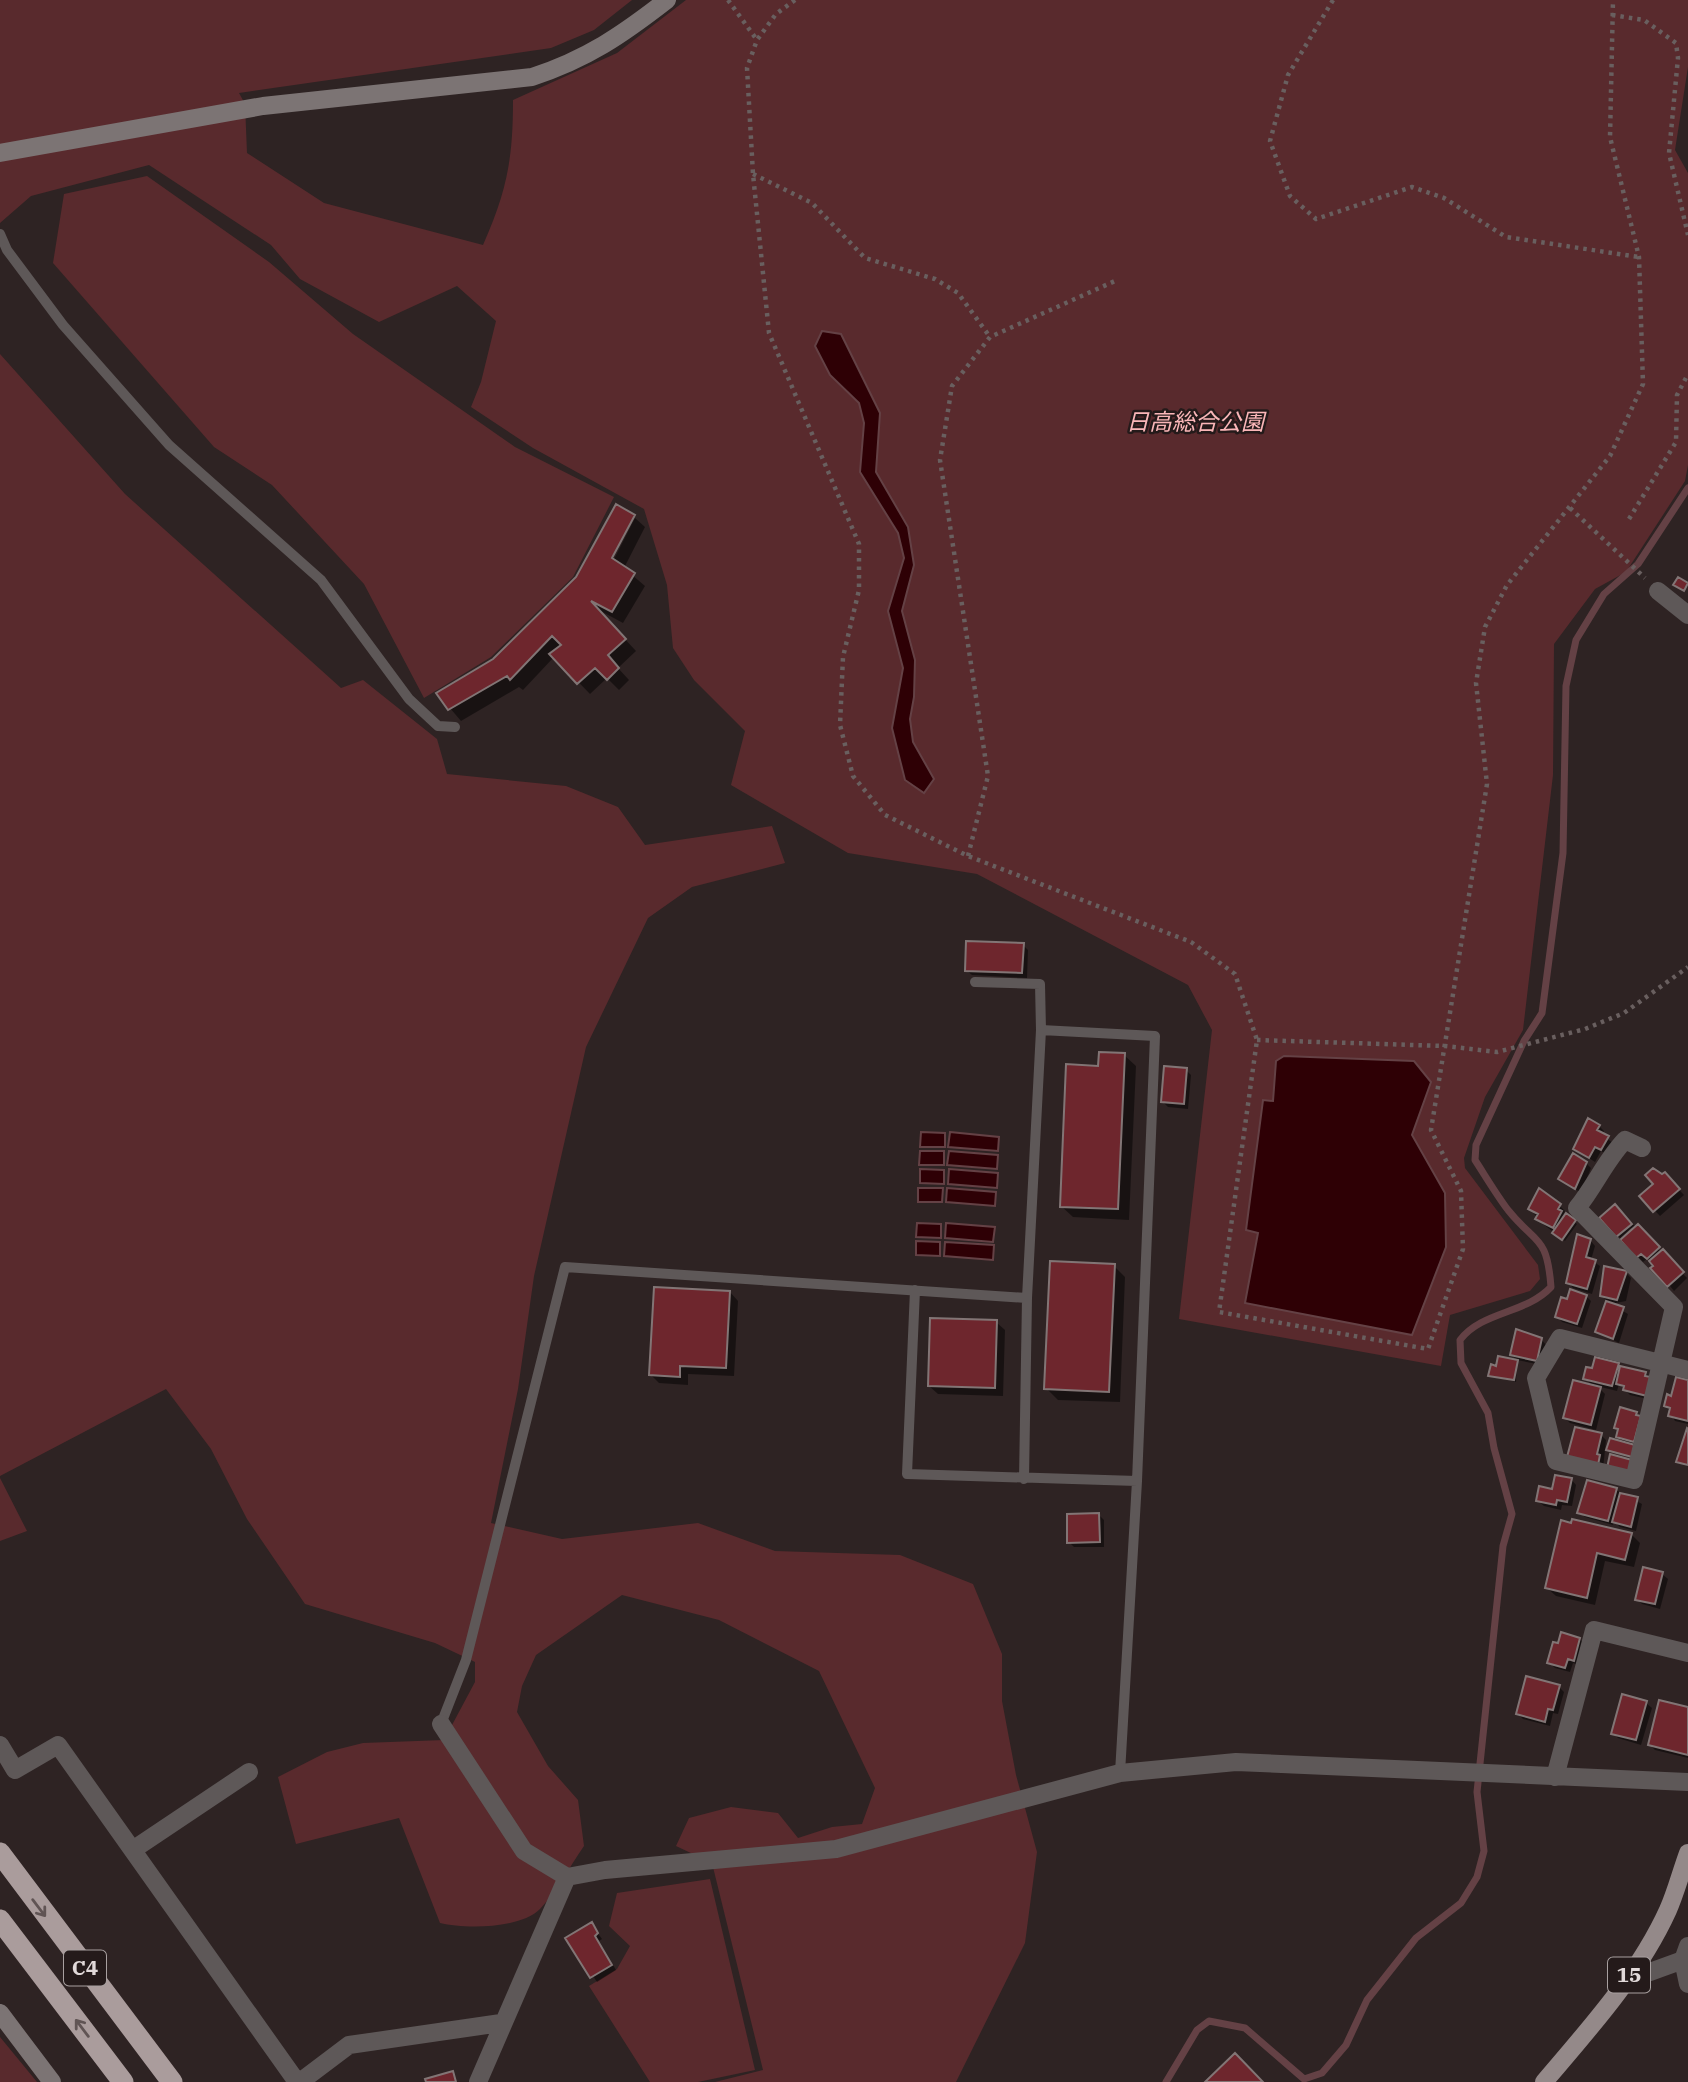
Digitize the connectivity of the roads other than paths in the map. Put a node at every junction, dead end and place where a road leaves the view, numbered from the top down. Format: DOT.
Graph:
graph roads {
  1 [pos="667,0"];
  2 [pos="0,153"];
  3 [pos="0,234"];
  4 [pos="1658,591"];
  5 [pos="1688,615"];
  6 [pos="455,727"];
  7 [pos="975,982"];
  8 [pos="1041,1030"];
  9 [pos="1642,1148"];
  10 [pos="915,1290"];
  11 [pos="1027,1298"];
  12 [pos="1663,1364"];
  13 [pos="1688,1370"];
  14 [pos="1024,1479"];
  15 [pos="1137,1481"];
  16 [pos="1688,1653"];
  17 [pos="441,1724"];
  18 [pos="0,1745"];
  19 [pos="249,1772"];
  20 [pos="1120,1773"];
  21 [pos="1555,1777"];
  22 [pos="1688,1782"];
  23 [pos="134,1849"];
  24 [pos="0,1853"];
  25 [pos="1688,1853"];
  26 [pos="567,1877"];
  27 [pos="0,1920"];
  28 [pos="1685,1953"];
  29 [pos="1634,1967"];
  30 [pos="1688,1984"];
  31 [pos="0,2012"];
  32 [pos="501,2023"];
  33 [pos="52,2082"];
  34 [pos="123,2082"];
  35 [pos="172,2082"];
  36 [pos="299,2082"];
  37 [pos="478,2082"];
  38 [pos="1544,2082"];
  1 -- 2 [label="street"];
  3 -- 6 [label="lane"];
  4 -- 5 [label="street"];
  7 -- 8 [label="lane"];
  8 -- 11 [label="lane"];
  8 -- 15 [label="lane"];
  9 -- 12 [label="street"];
  10 -- 11 [label="lane"];
  10 -- 14 [label="lane"];
  10 -- 17 [label="lane"];
  11 -- 14 [label="lane"];
  12 -- 12 [label="street"];
  12 -- 13 [label="street"];
  14 -- 15 [label="lane"];
  15 -- 20 [label="lane"];
  16 -- 21 [label="street"];
  17 -- 26 [label="street"];
  18 -- 23 [label="street"];
  19 -- 23 [label="street"];
  20 -- 21 [label="street"];
  20 -- 26 [label="street"];
  21 -- 22 [label="street"];
  23 -- 36 [label="street"];
  24 -- 35 [label="highway, C4, one-way"];
  25 -- 29 [label="main road, 15"];
  26 -- 32 [label="street"];
  34 -- 27 [label="highway, C4, one-way"];
  28 -- 29 [label="street"];
  28 -- 30 [label="street"];
  29 -- 38 [label="main road, 15"];
  31 -- 33 [label="street"];
  32 -- 36 [label="street"];
  32 -- 37 [label="street"];
}
